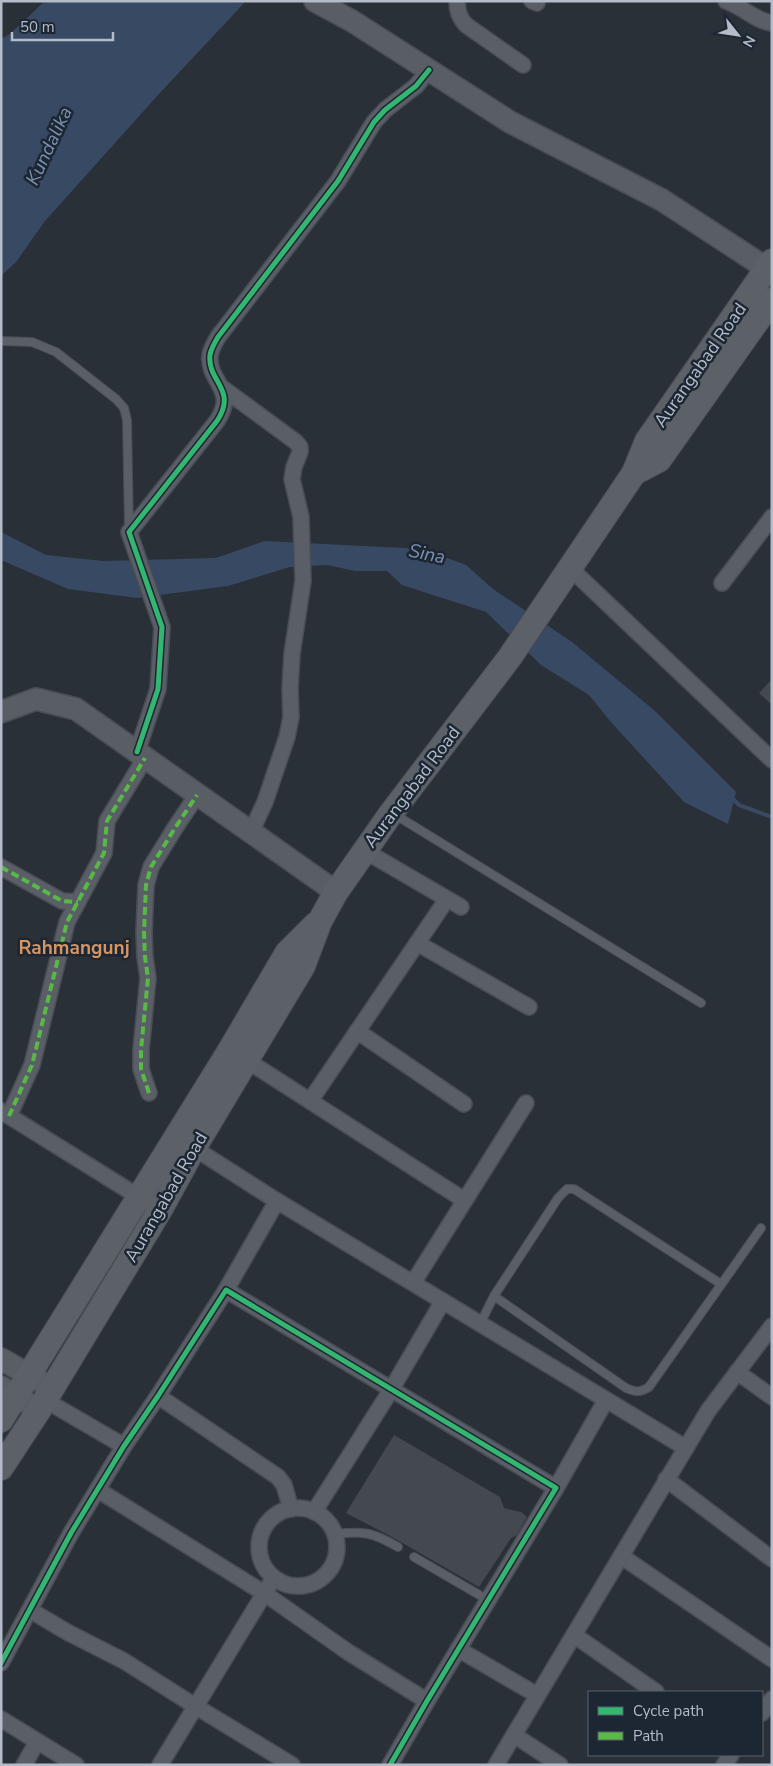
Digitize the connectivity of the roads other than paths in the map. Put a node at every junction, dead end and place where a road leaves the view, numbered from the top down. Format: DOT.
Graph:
graph roads {
  1 [pos="315,1"];
  2 [pos="457,1"];
  3 [pos="726,1"];
  4 [pos="772,23"];
  5 [pos="523,65"];
  6 [pos="429,70"];
  7 [pos="769,264"];
  8 [pos="772,300"];
  9 [pos="1,341"];
  10 [pos="220,387"];
  11 [pos="634,473"];
  12 [pos="772,517"];
  13 [pos="131,538"];
  14 [pos="565,576"];
  15 [pos="722,583"];
  16 [pos="1,712"];
  17 [pos="141,755"];
  18 [pos="770,755"];
  19 [pos="197,795"];
  20 [pos="392,812"];
  21 [pos="251,832"];
  22 [pos="365,851"];
  23 [pos="1,868"];
  24 [pos="336,892"];
  25 [pos="447,899"];
  26 [pos="78,902"];
  27 [pos="461,907"];
  28 [pos="417,943"];
  29 [pos="701,1003"];
  30 [pos="529,1007"];
  31 [pos="357,1031"];
  32 [pos="239,1055"];
  33 [pos="149,1093"];
  34 [pos="310,1101"];
  35 [pos="526,1103"];
  36 [pos="464,1104"];
  37 [pos="4,1115"];
  38 [pos="194,1148"];
  39 [pos="138,1197"];
  40 [pos="464,1200"];
  41 [pos="277,1201"];
  42 [pos="160,1210"];
  43 [pos="761,1228"];
  44 [pos="413,1283"];
  45 [pos="721,1284"];
  46 [pos="226,1290"];
  47 [pos="494,1296"];
  48 [pos="443,1301"];
  49 [pos="480,1324"];
  50 [pos="772,1326"];
  51 [pos="1,1359"];
  52 [pos="737,1372"];
  53 [pos="28,1375"];
  54 [pos="391,1390"];
  55 [pos="9,1392"];
  56 [pos="158,1396"];
  57 [pos="772,1397"];
  58 [pos="45,1400"];
  59 [pos="606,1400"];
  60 [pos="1,1420"];
  61 [pos="124,1446"];
  62 [pos="686,1448"];
  63 [pos="1,1468"];
  64 [pos="666,1479"];
  65 [pos="556,1488"];
  66 [pos="98,1490"];
  67 [pos="291,1509"];
  68 [pos="314,1512"];
  69 [pos="335,1534"];
  70 [pos="398,1547"];
  71 [pos="620,1556"];
  72 [pos="414,1557"];
  73 [pos="772,1560"];
  74 [pos="274,1578"];
  75 [pos="264,1593"];
  76 [pos="488,1600"];
  77 [pos="30,1610"];
  78 [pos="574,1635"];
  79 [pos="458,1649"];
  80 [pos="772,1659"];
  81 [pos="1,1663"];
  82 [pos="655,1691"];
  83 [pos="538,1695"];
  84 [pos="772,1699"];
  85 [pos="427,1701"];
  86 [pos="195,1706"];
  87 [pos="763,1712"];
  88 [pos="1,1718"];
  89 [pos="514,1735"];
  90 [pos="38,1742"];
  91 [pos="24,1765"];
  92 [pos="76,1765"];
  93 [pos="160,1765"];
  94 [pos="292,1765"];
  95 [pos="390,1765"];
  96 [pos="496,1765"];
  97 [pos="560,1765"];
  1 -- 6 [label="main road"];
  2 -- 5 [label="street"];
  3 -- 4 [label="street"];
  6 -- 7 [label="main road"];
  6 -- 10 [label="street"];
  7 -- 11 [label="main road, Aurangabad Road"];
  8 -- 11 [label="main road, Aurangabad Road"];
  9 -- 13 [label="lane"];
  10 -- 13 [label="street"];
  10 -- 21 [label="street"];
  11 -- 14 [label="main road, Aurangabad Road"];
  12 -- 15 [label="street"];
  13 -- 17 [label="street"];
  14 -- 18 [label="street"];
  14 -- 20 [label="main road, Aurangabad Road"];
  16 -- 17 [label="main road"];
  17 -- 19 [label="main road"];
  17 -- 26 [label="street"];
  19 -- 21 [label="main road"];
  19 -- 33 [label="street"];
  20 -- 22 [label="main road, Aurangabad Road"];
  20 -- 29 [label="lane"];
  21 -- 24 [label="main road"];
  22 -- 24 [label="main road, Aurangabad Road"];
  22 -- 25 [label="street"];
  23 -- 26 [label="street"];
  24 -- 32 [label="main road, Aurangabad Road"];
  25 -- 27 [label="street"];
  25 -- 28 [label="street"];
  26 -- 37 [label="street"];
  28 -- 30 [label="street"];
  28 -- 31 [label="street"];
  31 -- 34 [label="street"];
  31 -- 36 [label="street"];
  32 -- 34 [label="street"];
  32 -- 38 [label="main road, Aurangabad Road"];
  32 -- 39 [label="main road, Aurangabad Road"];
  34 -- 40 [label="street"];
  35 -- 40 [label="street"];
  37 -- 39 [label="street"];
  38 -- 41 [label="street"];
  38 -- 42 [label="main road, Aurangabad Road"];
  39 -- 42 [label="street"];
  39 -- 53 [label="main road, Aurangabad Road"];
  40 -- 44 [label="street"];
  41 -- 44 [label="street"];
  41 -- 46 [label="street"];
  42 -- 58 [label="main road, Aurangabad Road"];
  43 -- 45 [label="lane"];
  44 -- 48 [label="street"];
  45 -- 47 [label="lane"];
  45 -- 47 [label="lane"];
  46 -- 54 [label="street"];
  46 -- 56 [label="street"];
  47 -- 49 [label="lane"];
  48 -- 49 [label="street"];
  48 -- 54 [label="street"];
  49 -- 59 [label="street"];
  50 -- 52 [label="street"];
  51 -- 53 [label="main road"];
  52 -- 57 [label="street"];
  52 -- 62 [label="street"];
  53 -- 55 [label="main road, Aurangabad Road"];
  53 -- 58 [label="main road"];
  54 -- 65 [label="street"];
  54 -- 68 [label="street"];
  55 -- 58 [label="main road"];
  55 -- 60 [label="main road, Aurangabad Road"];
  56 -- 61 [label="street"];
  56 -- 67 [label="street"];
  58 -- 61 [label="street"];
  58 -- 63 [label="main road, Aurangabad Road"];
  59 -- 62 [label="street"];
  59 -- 65 [label="street"];
  61 -- 66 [label="street"];
  62 -- 64 [label="street"];
  64 -- 71 [label="street"];
  64 -- 73 [label="street"];
  65 -- 76 [label="street"];
  66 -- 75 [label="street"];
  66 -- 77 [label="street"];
  67 -- 68 [label="street"];
  67 -- 74 [label="street"];
  68 -- 69 [label="street"];
  69 -- 70 [label="lane"];
  69 -- 74 [label="street"];
  71 -- 78 [label="street"];
  71 -- 80 [label="street"];
  72 -- 76 [label="lane"];
  74 -- 75 [label="street"];
  75 -- 85 [label="street"];
  75 -- 86 [label="street"];
  76 -- 79 [label="street"];
  77 -- 81 [label="street"];
  77 -- 86 [label="street"];
  78 -- 82 [label="street"];
  78 -- 83 [label="street"];
  79 -- 83 [label="street"];
  79 -- 85 [label="street"];
  83 -- 89 [label="street"];
  84 -- 87 [label="street"];
  85 -- 95 [label="street"];
  86 -- 93 [label="street"];
  86 -- 94 [label="street"];
  88 -- 90 [label="street"];
  89 -- 96 [label="street"];
  89 -- 97 [label="street"];
  90 -- 91 [label="street"];
  90 -- 92 [label="street"];
}
